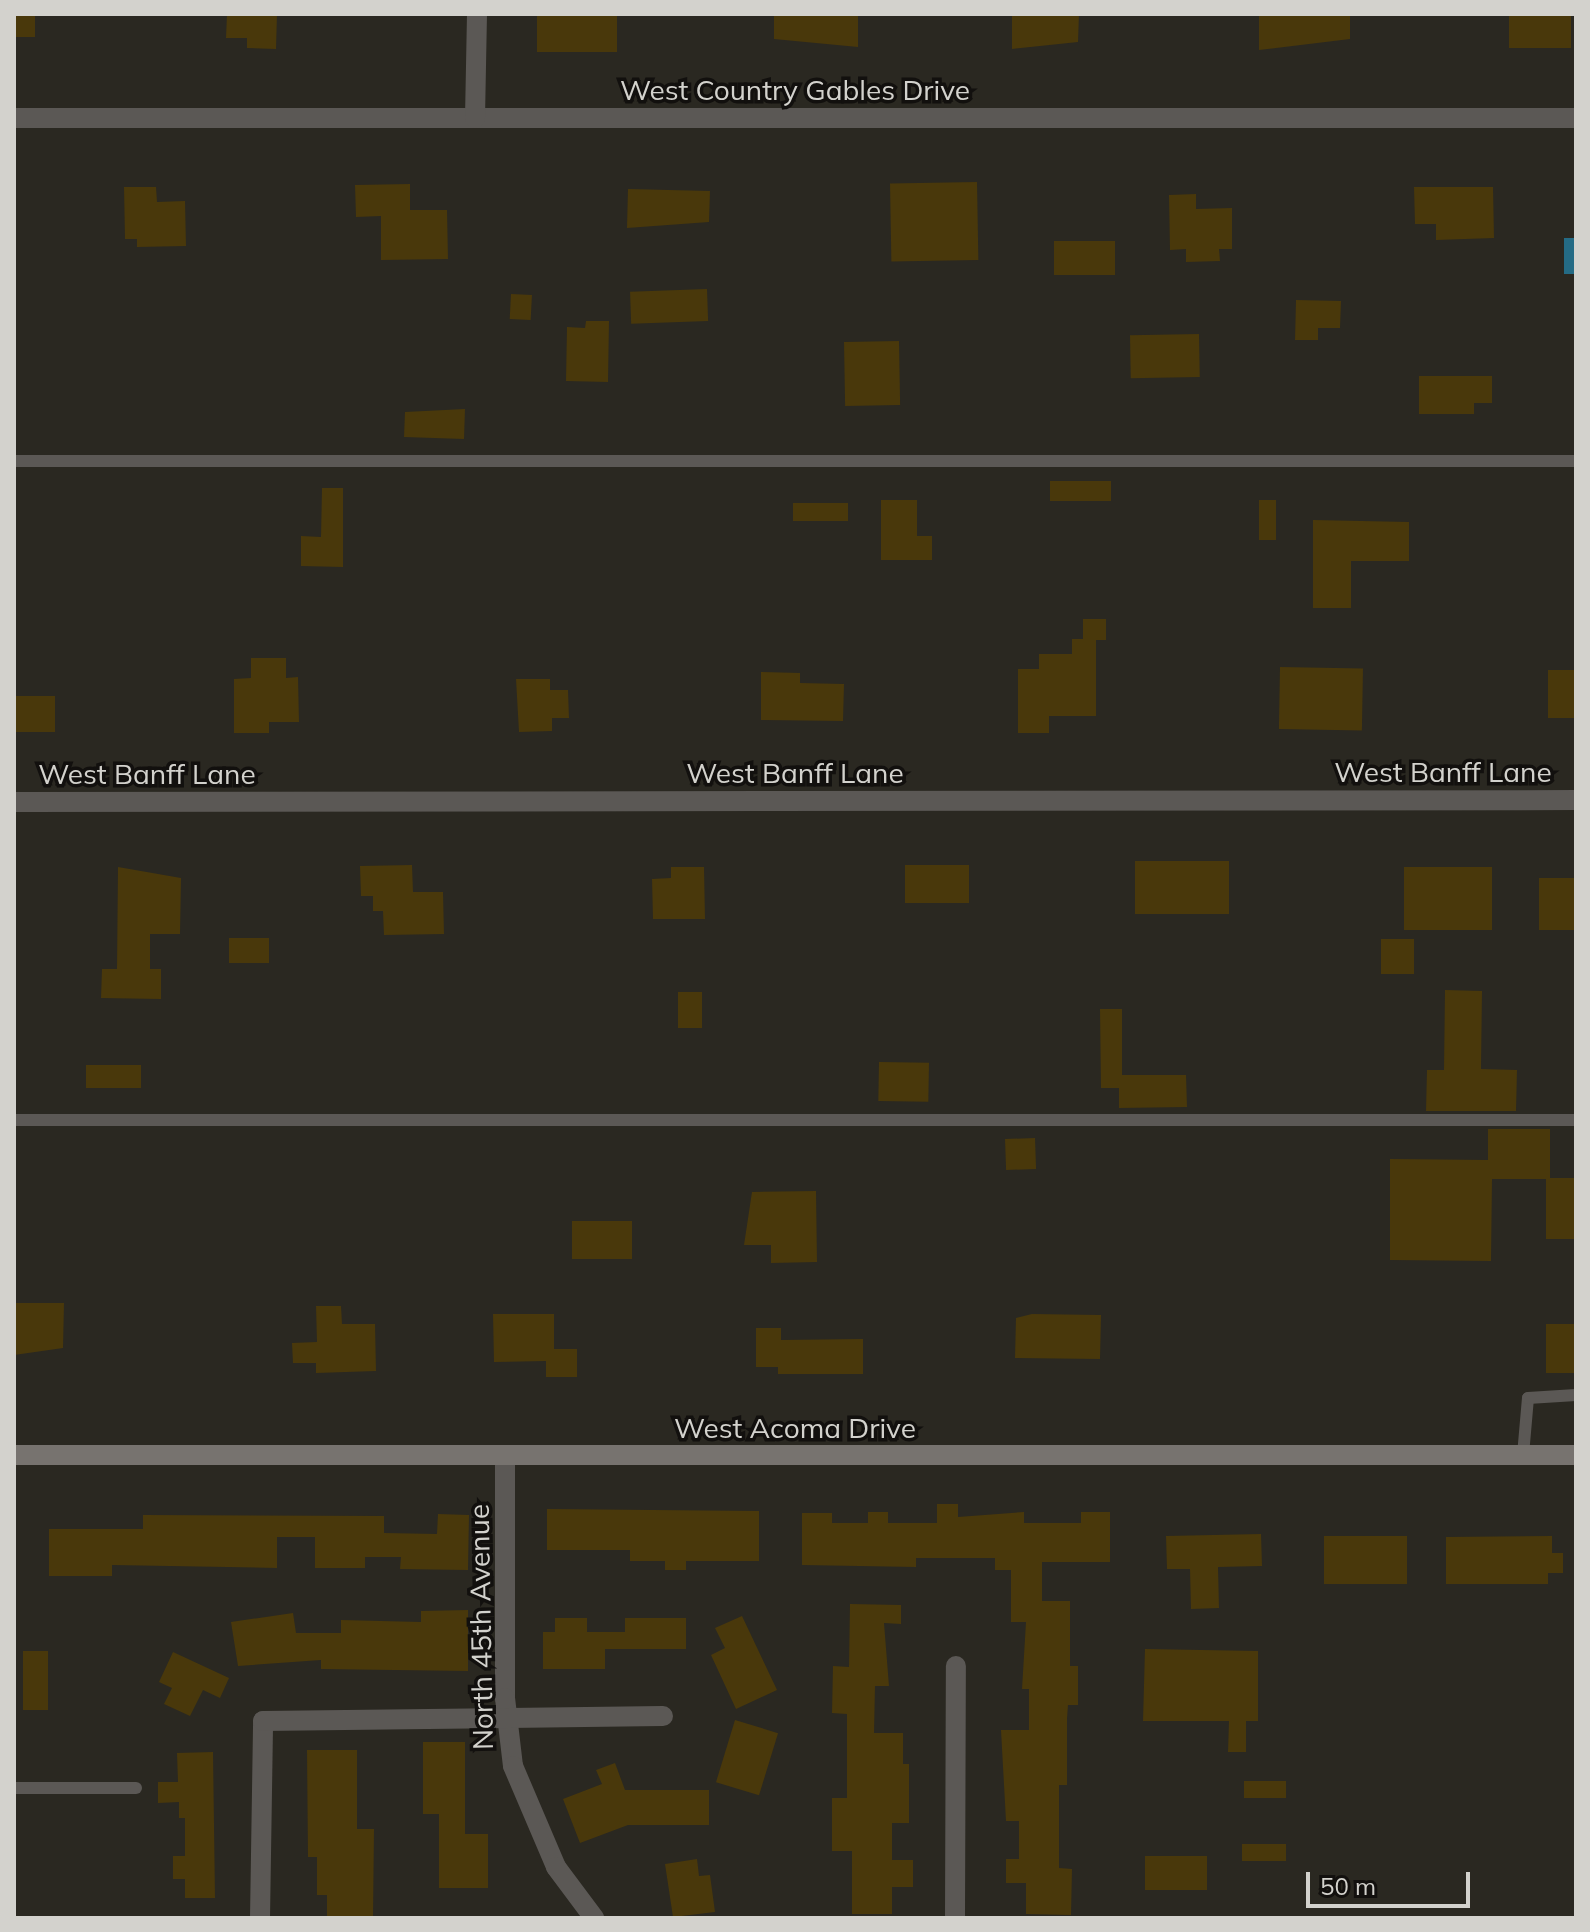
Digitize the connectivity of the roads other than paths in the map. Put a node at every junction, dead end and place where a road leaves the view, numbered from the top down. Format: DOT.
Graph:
graph roads {
  1 [pos="477,14"];
  2 [pos="14,118"];
  3 [pos="475,118"];
  4 [pos="1576,118"];
  5 [pos="14,461"];
  6 [pos="1576,461"];
  7 [pos="1576,800"];
  8 [pos="14,802"];
  9 [pos="14,1120"];
  10 [pos="1576,1120"];
  11 [pos="1576,1395"];
  12 [pos="14,1455"];
  13 [pos="1523,1455"];
  14 [pos="1576,1455"];
  15 [pos="505,1456"];
  16 [pos="956,1666"];
  17 [pos="663,1716"];
  18 [pos="505,1717"];
  19 [pos="14,1788"];
  20 [pos="136,1788"];
  21 [pos="260,1918"];
  22 [pos="594,1918"];
  23 [pos="955,1918"];
  1 -- 3 [label="street"];
  2 -- 3 [label="street, West Country Gables Drive"];
  3 -- 4 [label="street, West Country Gables Drive"];
  5 -- 6 [label="lane"];
  7 -- 8 [label="street, West Banff Lane"];
  9 -- 10 [label="lane"];
  11 -- 13 [label="lane"];
  12 -- 15 [label="street, West Acoma Drive"];
  13 -- 14 [label="street, West Acoma Drive"];
  13 -- 15 [label="street, West Acoma Drive"];
  15 -- 18 [label="street, North 45th Avenue"];
  16 -- 23 [label="street"];
  17 -- 18 [label="street"];
  18 -- 21 [label="street"];
  18 -- 22 [label="street, North 45th Avenue"];
  19 -- 20 [label="lane"];
}
